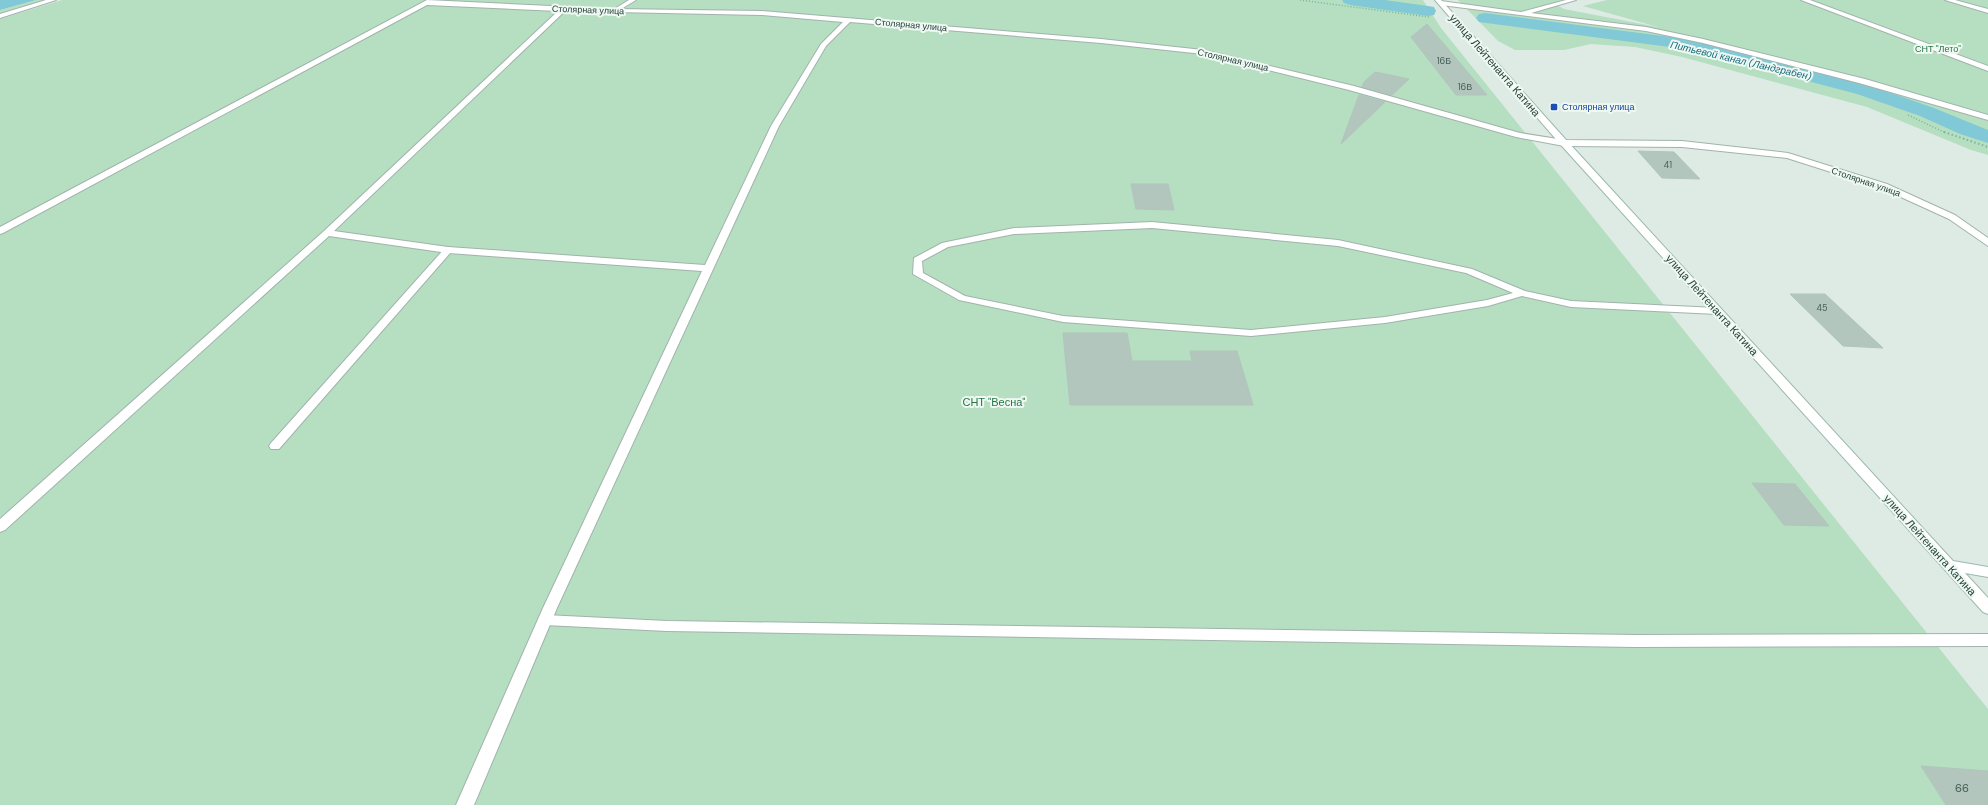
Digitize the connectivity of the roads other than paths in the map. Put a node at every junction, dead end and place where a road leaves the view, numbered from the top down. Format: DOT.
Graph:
graph roads {
  1 [pos="53,0"];
  2 [pos="633,0"];
  3 [pos="1573,0"];
  4 [pos="1804,0"];
  5 [pos="1948,0"];
  6 [pos="429,2"];
  7 [pos="1440,2"];
  8 [pos="562,10"];
  9 [pos="614,11"];
  10 [pos="1988,11"];
  11 [pos="1521,14"];
  12 [pos="0,16"];
  13 [pos="850,19"];
  14 [pos="1988,69"];
  15 [pos="1988,118"];
  16 [pos="1564,143"];
  17 [pos="0,231"];
  18 [pos="327,233"];
  19 [pos="1988,243"];
  20 [pos="448,250"];
  21 [pos="708,268"];
  22 [pos="1522,293"];
  23 [pos="1717,311"];
  24 [pos="275,446"];
  25 [pos="0,527"];
  26 [pos="1949,565"];
  27 [pos="1988,572"];
  28 [pos="1988,608"];
  29 [pos="545,620"];
  30 [pos="1988,640"];
  31 [pos="465,805"];
  1 -- 12 [label="street"];
  2 -- 9 [label="lane"];
  3 -- 11 [label="street"];
  4 -- 14 [label="street"];
  5 -- 10 [label="street"];
  6 -- 8 [label="street, Столярная улица"];
  6 -- 17 [label="street"];
  7 -- 11 [label="street"];
  7 -- 16 [label="street, улица Лейтенанта Катина"];
  8 -- 9 [label="street, Столярная улица"];
  8 -- 18 [label="street"];
  9 -- 13 [label="street, Столярная улица"];
  11 -- 15 [label="street"];
  13 -- 16 [label="street, Столярная улица"];
  13 -- 21 [label="street"];
  16 -- 19 [label="street, Столярная улица"];
  16 -- 23 [label="street, улица Лейтенанта Катина"];
  18 -- 20 [label="street"];
  18 -- 25 [label="street"];
  20 -- 21 [label="street"];
  20 -- 24 [label="lane"];
  21 -- 29 [label="street"];
  22 -- 22 [label="lane"];
  22 -- 23 [label="lane"];
  23 -- 26 [label="street, улица Лейтенанта Катина"];
  26 -- 27 [label="street"];
  26 -- 28 [label="street, улица Лейтенанта Катина"];
  29 -- 30 [label="lane"];
  29 -- 31 [label="street"];
}
